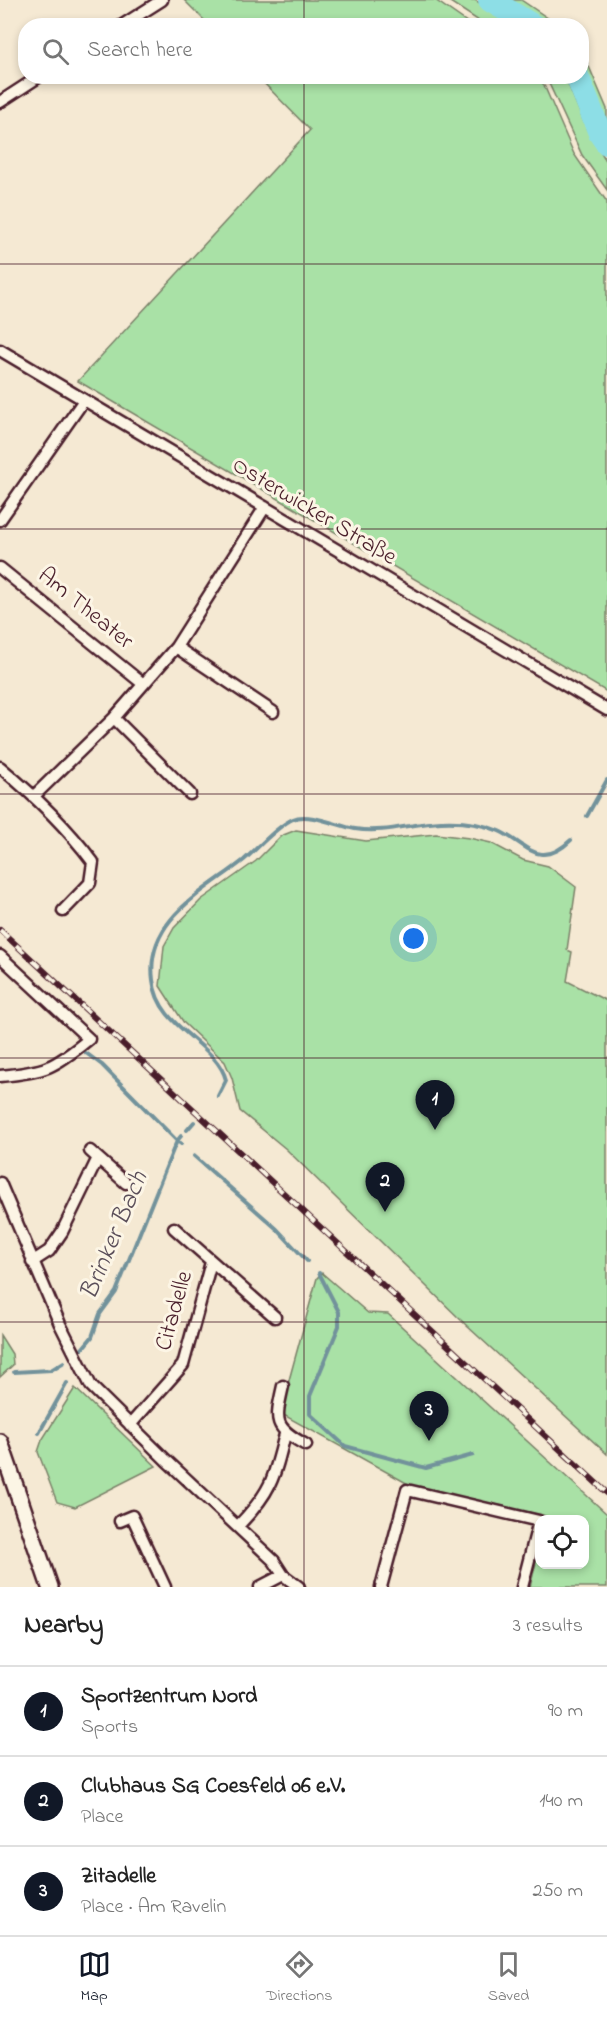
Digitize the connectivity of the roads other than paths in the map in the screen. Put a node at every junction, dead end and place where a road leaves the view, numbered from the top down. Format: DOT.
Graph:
graph roads {
  1 [pos="162,0"];
  2 [pos="134,18"];
  3 [pos="28,84"];
  4 [pos="0,102"];
  5 [pos="0,350"];
  6 [pos="84,400"];
  7 [pos="265,507"];
  8 [pos="0,520"];
  9 [pos="0,568"];
  10 [pos="176,647"];
  11 [pos="142,683"];
  12 [pos="607,710"];
  13 [pos="273,712"];
  14 [pos="114,718"];
  15 [pos="0,767"];
  16 [pos="190,794"];
  17 [pos="34,796"];
  18 [pos="63,911"];
  19 [pos="0,956"];
  20 [pos="0,1076"];
  21 [pos="0,1183"];
  22 [pos="126,1183"];
  23 [pos="174,1228"];
  24 [pos="32,1262"];
  25 [pos="211,1262"];
  26 [pos="275,1317"];
  27 [pos="283,1386"];
  28 [pos="130,1425"];
  29 [pos="285,1434"];
  30 [pos="0,1442"];
  31 [pos="306,1445"];
  32 [pos="120,1521"];
  33 [pos="238,1526"];
  34 [pos="283,1575"];
  35 [pos="50,1587"];
  36 [pos="165,1587"];
  37 [pos="260,1587"];
  38 [pos="299,1587"];
  39 [pos="381,1587"];
  40 [pos="522,1587"];
  1 -- 2 [label="street"];
  3 -- 4 [label="street"];
  5 -- 6 [label="street, Osterwicker Straße"];
  6 -- 7 [label="street, Osterwicker Straße"];
  6 -- 8 [label="street"];
  7 -- 10 [label="street, Am Theater"];
  7 -- 12 [label="street, Osterwicker Straße"];
  9 -- 11 [label="street, Am Theater"];
  10 -- 11 [label="street, Am Theater"];
  10 -- 13 [label="street"];
  11 -- 14 [label="street, Am Theater"];
  14 -- 16 [label="street"];
  14 -- 17 [label="street, Am Theater"];
  15 -- 17 [label="street"];
  17 -- 18 [label="street"];
  19 -- 20 [label="street"];
  21 -- 24 [label="street"];
  22 -- 24 [label="street"];
  23 -- 25 [label="street, Citadelle"];
  24 -- 28 [label="street"];
  25 -- 26 [label="street, Citadelle"];
  25 -- 28 [label="street, Citadelle"];
  27 -- 29 [label="street"];
  28 -- 33 [label="street"];
  29 -- 31 [label="street"];
  29 -- 33 [label="street"];
  30 -- 35 [label="main road"];
  32 -- 36 [label="street"];
  33 -- 34 [label="street"];
  34 -- 37 [label="street"];
  34 -- 38 [label="street"];
  39 -- 40 [label="street"];
}
